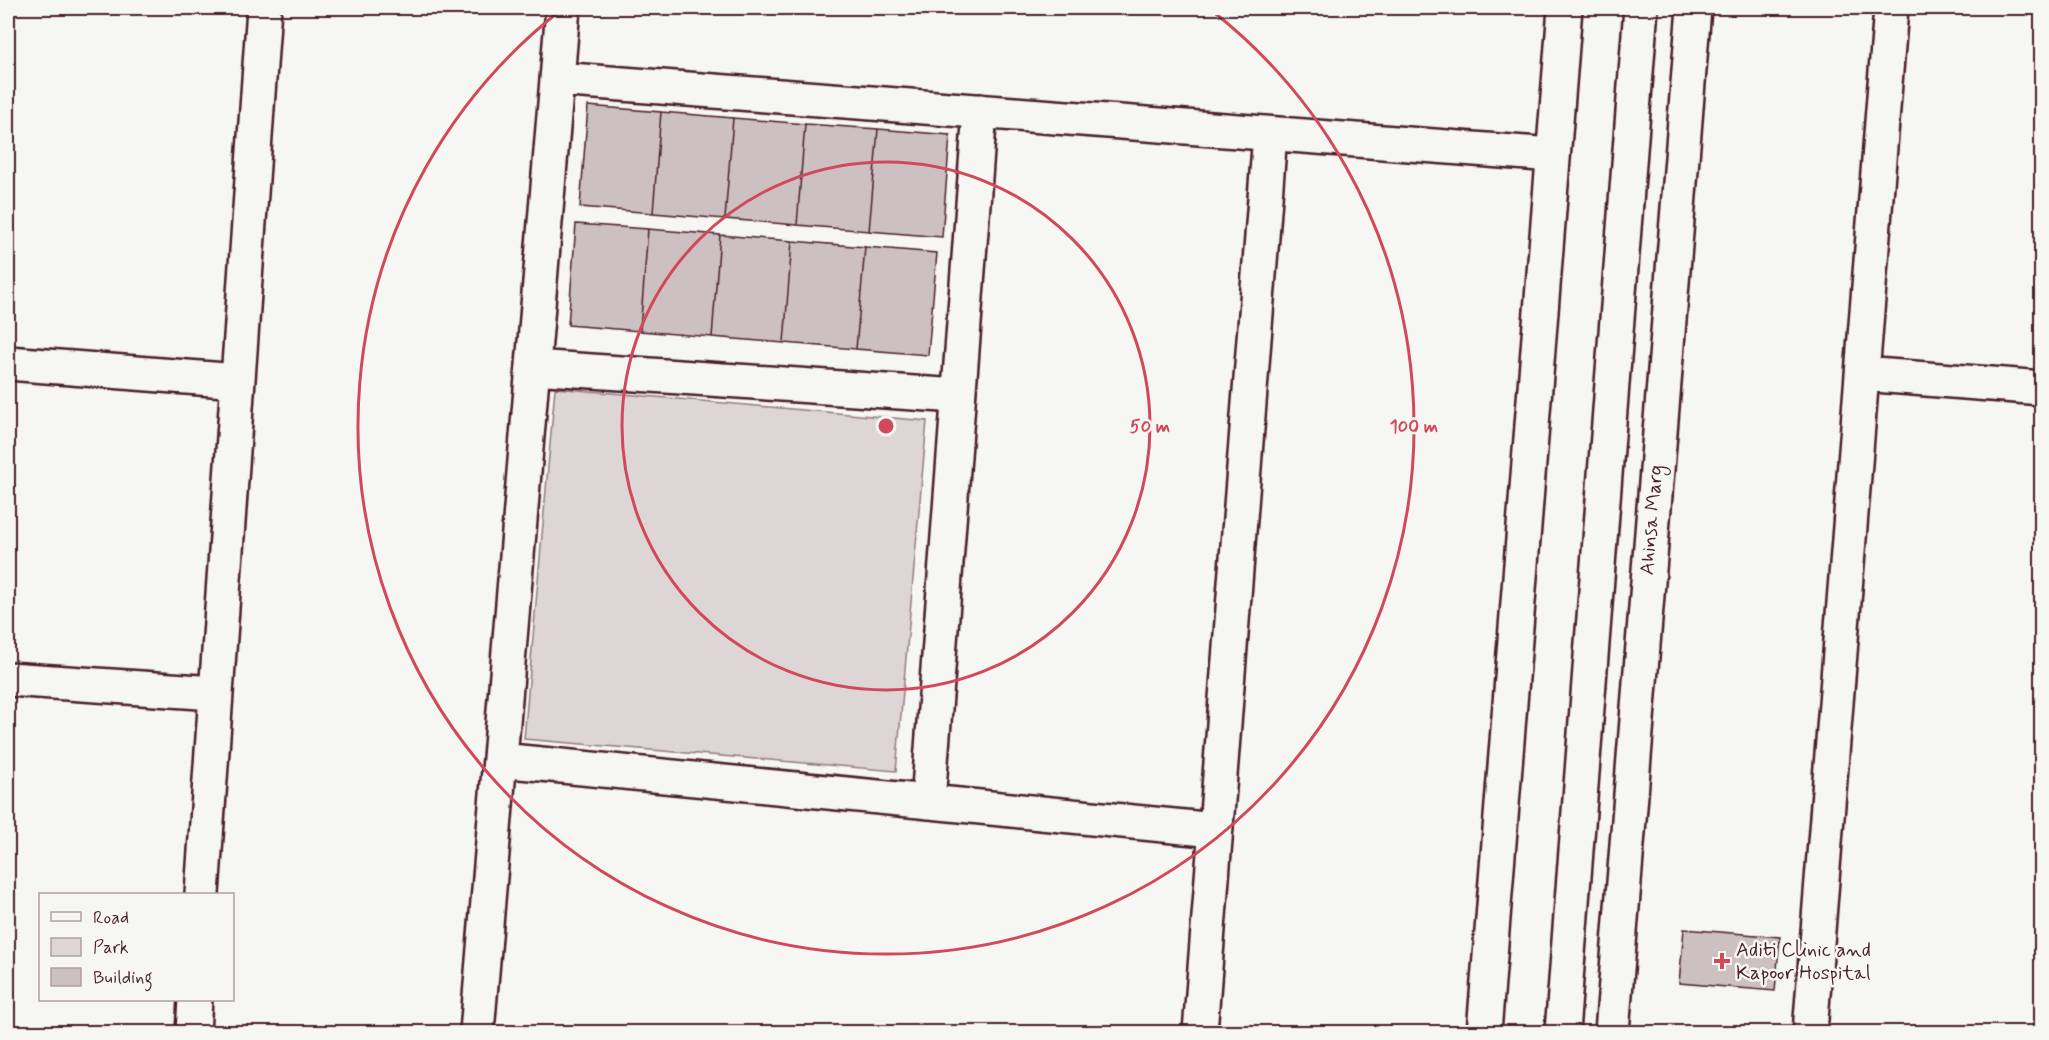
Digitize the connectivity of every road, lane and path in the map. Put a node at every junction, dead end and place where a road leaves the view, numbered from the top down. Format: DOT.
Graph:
graph roads {
  1 [pos="264,8"];
  2 [pos="563,8"];
  3 [pos="1564,8"];
  4 [pos="1641,8"];
  5 [pos="1694,8"];
  6 [pos="1891,8"];
  7 [pos="557,79"];
  8 [pos="980,111"];
  9 [pos="1270,134"];
  10 [pos="1553,155"];
  11 [pos="8,363"];
  12 [pos="533,367"];
  13 [pos="1862,374"];
  14 [pos="238,381"];
  15 [pos="2042,388"];
  16 [pos="958,396"];
  17 [pos="8,679"];
  18 [pos="215,693"];
  19 [pos="500,760"];
  20 [pos="928,802"];
  21 [pos="1215,830"];
  22 [pos="202,893"];
  23 [pos="477,1032"];
  24 [pos="1200,1032"];
  25 [pos="1484,1032"];
  26 [pos="1562,1032"];
  27 [pos="1612,1032"];
  28 [pos="1810,1032"];
  1 -- 14 [label="street"];
  2 -- 7 [label="street"];
  3 -- 10 [label="street"];
  4 -- 26 [label="street"];
  5 -- 27 [label="street, Ahinsa Marg"];
  6 -- 13 [label="street"];
  7 -- 8 [label="street"];
  7 -- 12 [label="street"];
  8 -- 9 [label="street"];
  8 -- 16 [label="street"];
  9 -- 10 [label="street"];
  9 -- 21 [label="street"];
  10 -- 25 [label="street"];
  11 -- 14 [label="street"];
  12 -- 16 [label="street"];
  12 -- 19 [label="street"];
  13 -- 15 [label="street"];
  13 -- 28 [label="street"];
  14 -- 18 [label="street"];
  16 -- 20 [label="street"];
  17 -- 18 [label="street"];
  18 -- 22 [label="street"];
  19 -- 20 [label="street"];
  19 -- 23 [label="street"];
  20 -- 21 [label="street"];
  21 -- 24 [label="street"];
}
